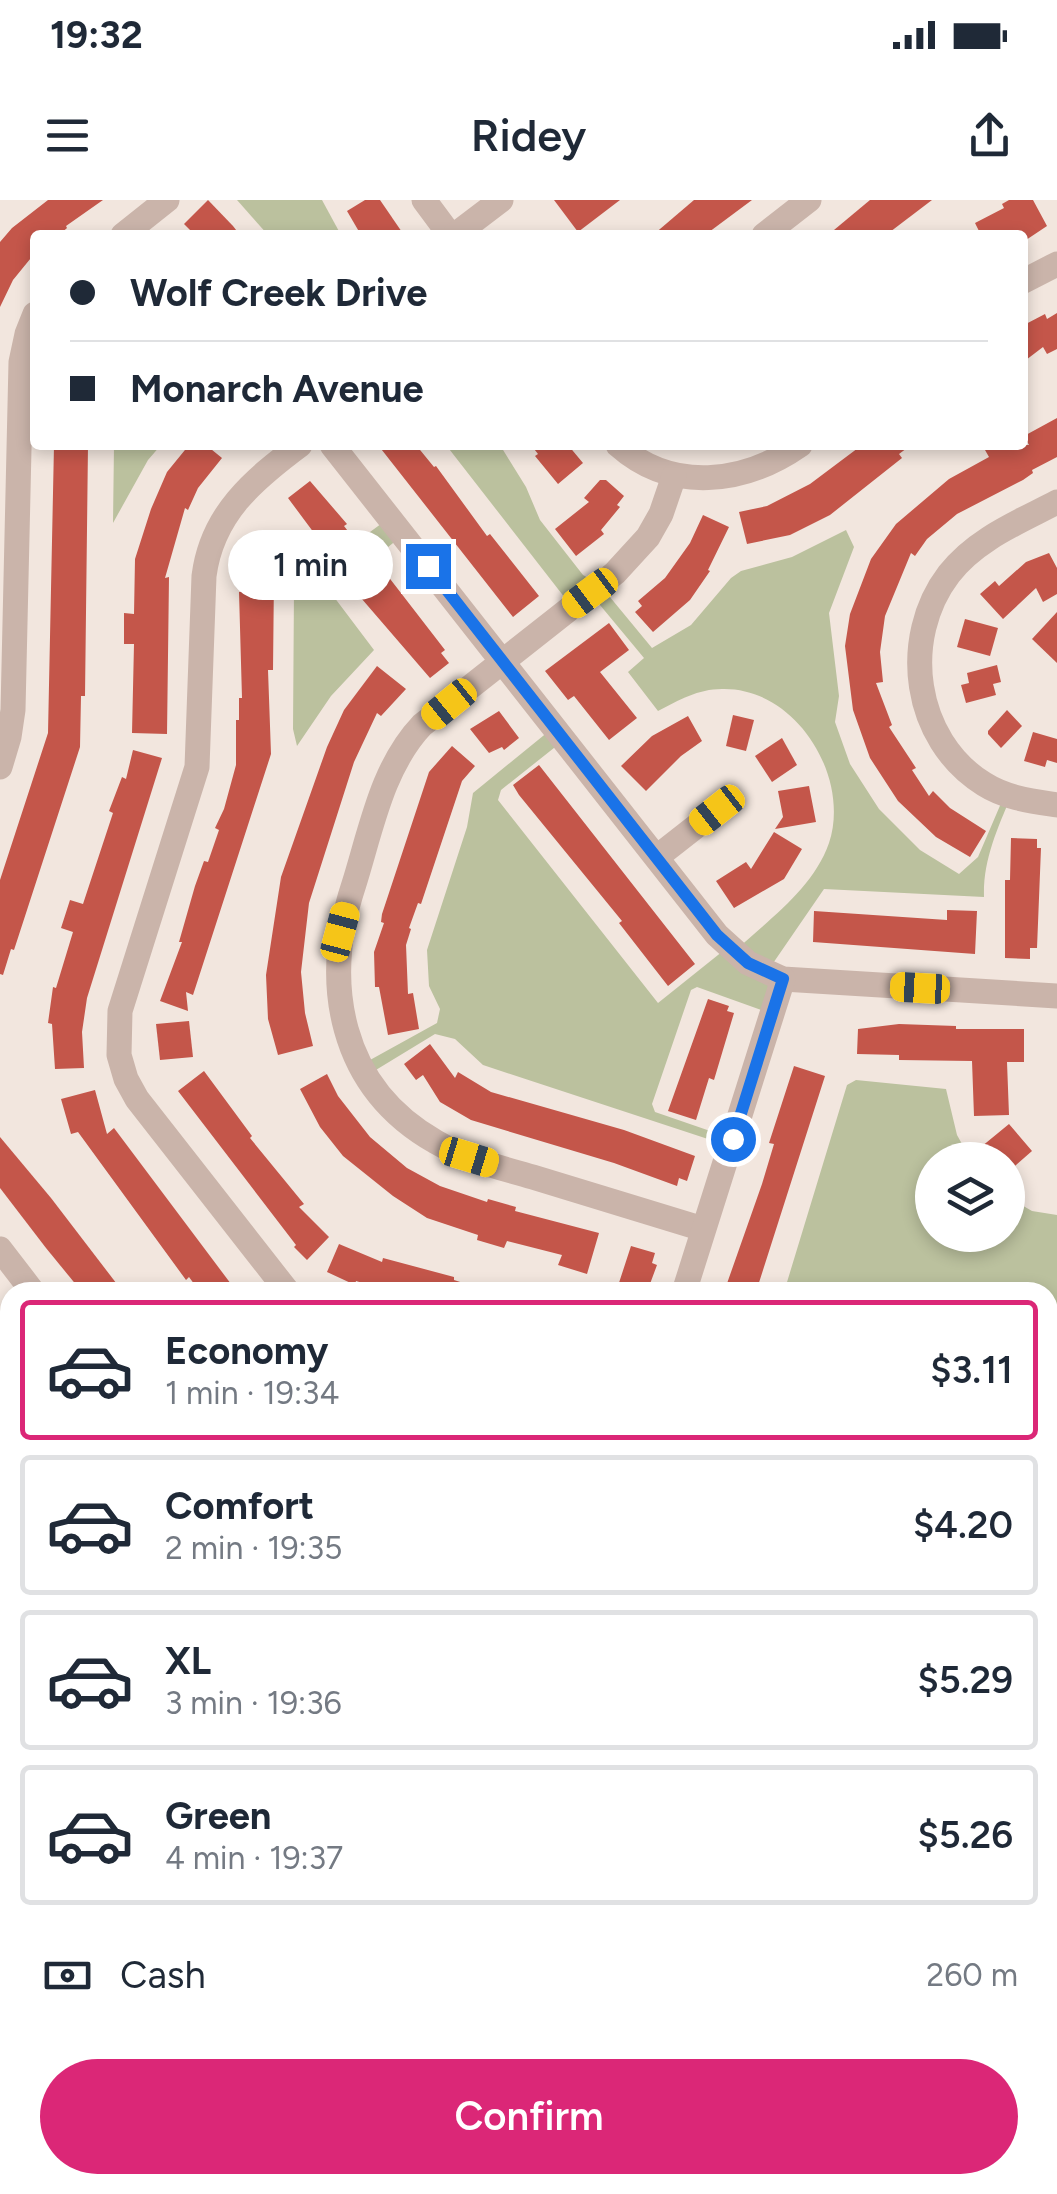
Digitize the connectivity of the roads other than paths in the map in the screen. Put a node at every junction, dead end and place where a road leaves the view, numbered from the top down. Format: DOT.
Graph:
graph roads {
  1 [pos="167,200"];
  2 [pos="424,200"];
  3 [pos="501,200"];
  4 [pos="809,200"];
  5 [pos="139,230"];
  6 [pos="449,230"];
  7 [pos="460,230"];
  8 [pos="770,230"];
  9 [pos="1057,264"];
  10 [pos="1028,279"];
  11 [pos="30,325"];
  12 [pos="294,450"];
  13 [pos="336,450"];
  14 [pos="625,450"];
  15 [pos="791,450"];
  16 [pos="674,476"];
  17 [pos="1057,502"];
  18 [pos="503,660"];
  19 [pos="0,767"];
  20 [pos="1057,805"];
  21 [pos="717,810"];
  22 [pos="656,857"];
  23 [pos="783,979"];
  24 [pos="1057,996"];
  25 [pos="703,1230"];
  26 [pos="0,1249"];
  27 [pos="25,1282"];
  28 [pos="280,1282"];
  29 [pos="687,1282"];
  1 -- 5 [label="street"];
  2 -- 6 [label="street"];
  3 -- 7 [label="street"];
  4 -- 8 [label="street"];
  9 -- 10 [label="street"];
  11 -- 19 [label="street"];
  12 -- 28 [label="street"];
  13 -- 18 [label="street"];
  14 -- 16 [label="street"];
  15 -- 16 [label="street"];
  16 -- 18 [label="street"];
  17 -- 20 [label="street"];
  18 -- 22 [label="street"];
  18 -- 25 [label="street"];
  21 -- 22 [label="street"];
  22 -- 23 [label="street"];
  23 -- 24 [label="street"];
  23 -- 25 [label="street"];
  25 -- 29 [label="street"];
  26 -- 27 [label="street"];
}
